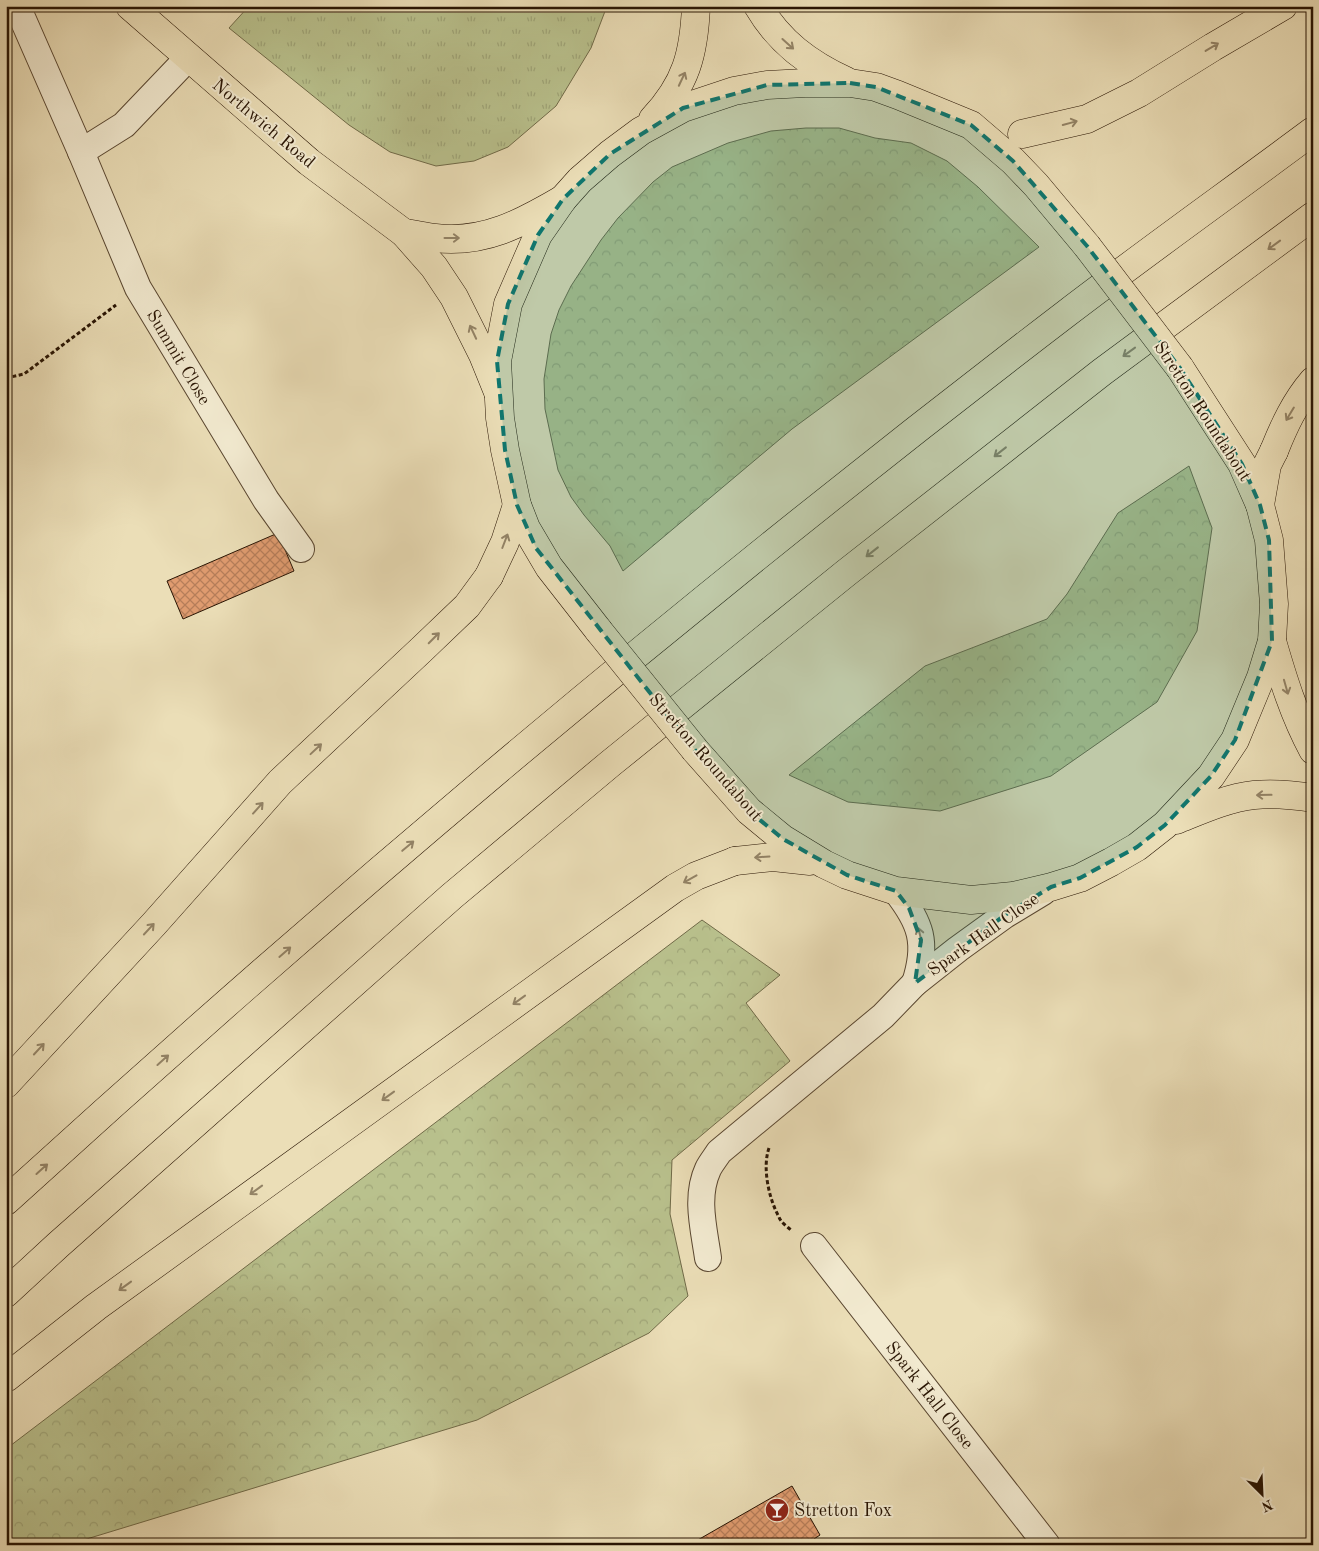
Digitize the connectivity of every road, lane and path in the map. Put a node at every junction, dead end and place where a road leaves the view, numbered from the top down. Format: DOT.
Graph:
graph roads {
  1 [pos="17,6"];
  2 [pos="130,6"];
  3 [pos="696,6"];
  4 [pos="758,6"];
  5 [pos="1283,6"];
  6 [pos="188,58"];
  7 [pos="850,83"];
  8 [pos="971,125"];
  9 [pos="641,131"];
  10 [pos="1313,131"];
  11 [pos="82,152"];
  12 [pos="563,199"];
  13 [pos="1313,216"];
  14 [pos="404,232"];
  15 [pos="138,288"];
  16 [pos="6,378"];
  17 [pos="1313,381"];
  18 [pos="499,393"];
  19 [pos="516,505"];
  20 [pos="1260,505"];
  21 [pos="301,549"];
  22 [pos="1272,641"];
  23 [pos="1313,750"];
  24 [pos="1313,798"];
  25 [pos="1165,825"];
  26 [pos="824,864"];
  27 [pos="1052,887"];
  28 [pos="896,891"];
  29 [pos="915,983"];
  30 [pos="6,1084"];
  31 [pos="771,1109"];
  32 [pos="6,1201"];
  33 [pos="814,1246"];
  34 [pos="708,1258"];
  35 [pos="6,1293"];
  36 [pos="6,1378"];
  37 [pos="1047,1545"];
  1 -- 11 [label="street, Summit Close"];
  2 -- 6 [label="main road, Northwich Road"];
  9 -- 3 [label="main road, one-way"];
  4 -- 7 [label="main road, one-way"];
  8 -- 5 [label="main road, one-way"];
  6 -- 11 [label="street"];
  6 -- 14 [label="main road, Northwich Road"];
  7 -- 8 [label="main road, Stretton Roundabout"];
  7 -- 9 [label="main road, Stretton Roundabout"];
  8 -- 20 [label="main road, Stretton Roundabout, bridge"];
  9 -- 12 [label="main road, Stretton Roundabout"];
  32 -- 10 [label="main road, one-way"];
  11 -- 15 [label="street, Summit Close"];
  14 -- 12 [label="main road, Northwich Road, one-way"];
  12 -- 18 [label="main road, Stretton Roundabout"];
  13 -- 35 [label="main road, one-way"];
  18 -- 14 [label="main road, Northwich Road, one-way"];
  15 -- 16 [label="path"];
  15 -- 21 [label="street, Summit Close"];
  17 -- 20 [label="main road, one-way"];
  18 -- 19 [label="main road, Stretton Roundabout"];
  19 -- 26 [label="main road, Stretton Roundabout, bridge"];
  30 -- 19 [label="main road, one-way"];
  20 -- 22 [label="main road, Stretton Roundabout"];
  22 -- 23 [label="main road, one-way"];
  22 -- 25 [label="main road, Stretton Roundabout"];
  24 -- 25 [label="main road, one-way"];
  25 -- 27 [label="main road, Stretton Roundabout"];
  26 -- 28 [label="main road, Stretton Roundabout"];
  26 -- 36 [label="main road, one-way"];
  27 -- 28 [label="main road, Stretton Roundabout"];
  27 -- 29 [label="street, Spark Hall Close"];
  29 -- 28 [label="street, Spark Hall Close, one-way"];
  29 -- 31 [label="street, Spark Hall Close"];
  31 -- 33 [label="path"];
  31 -- 34 [label="street, Spark Hall Close"];
  33 -- 37 [label="street, Spark Hall Close"];
}
